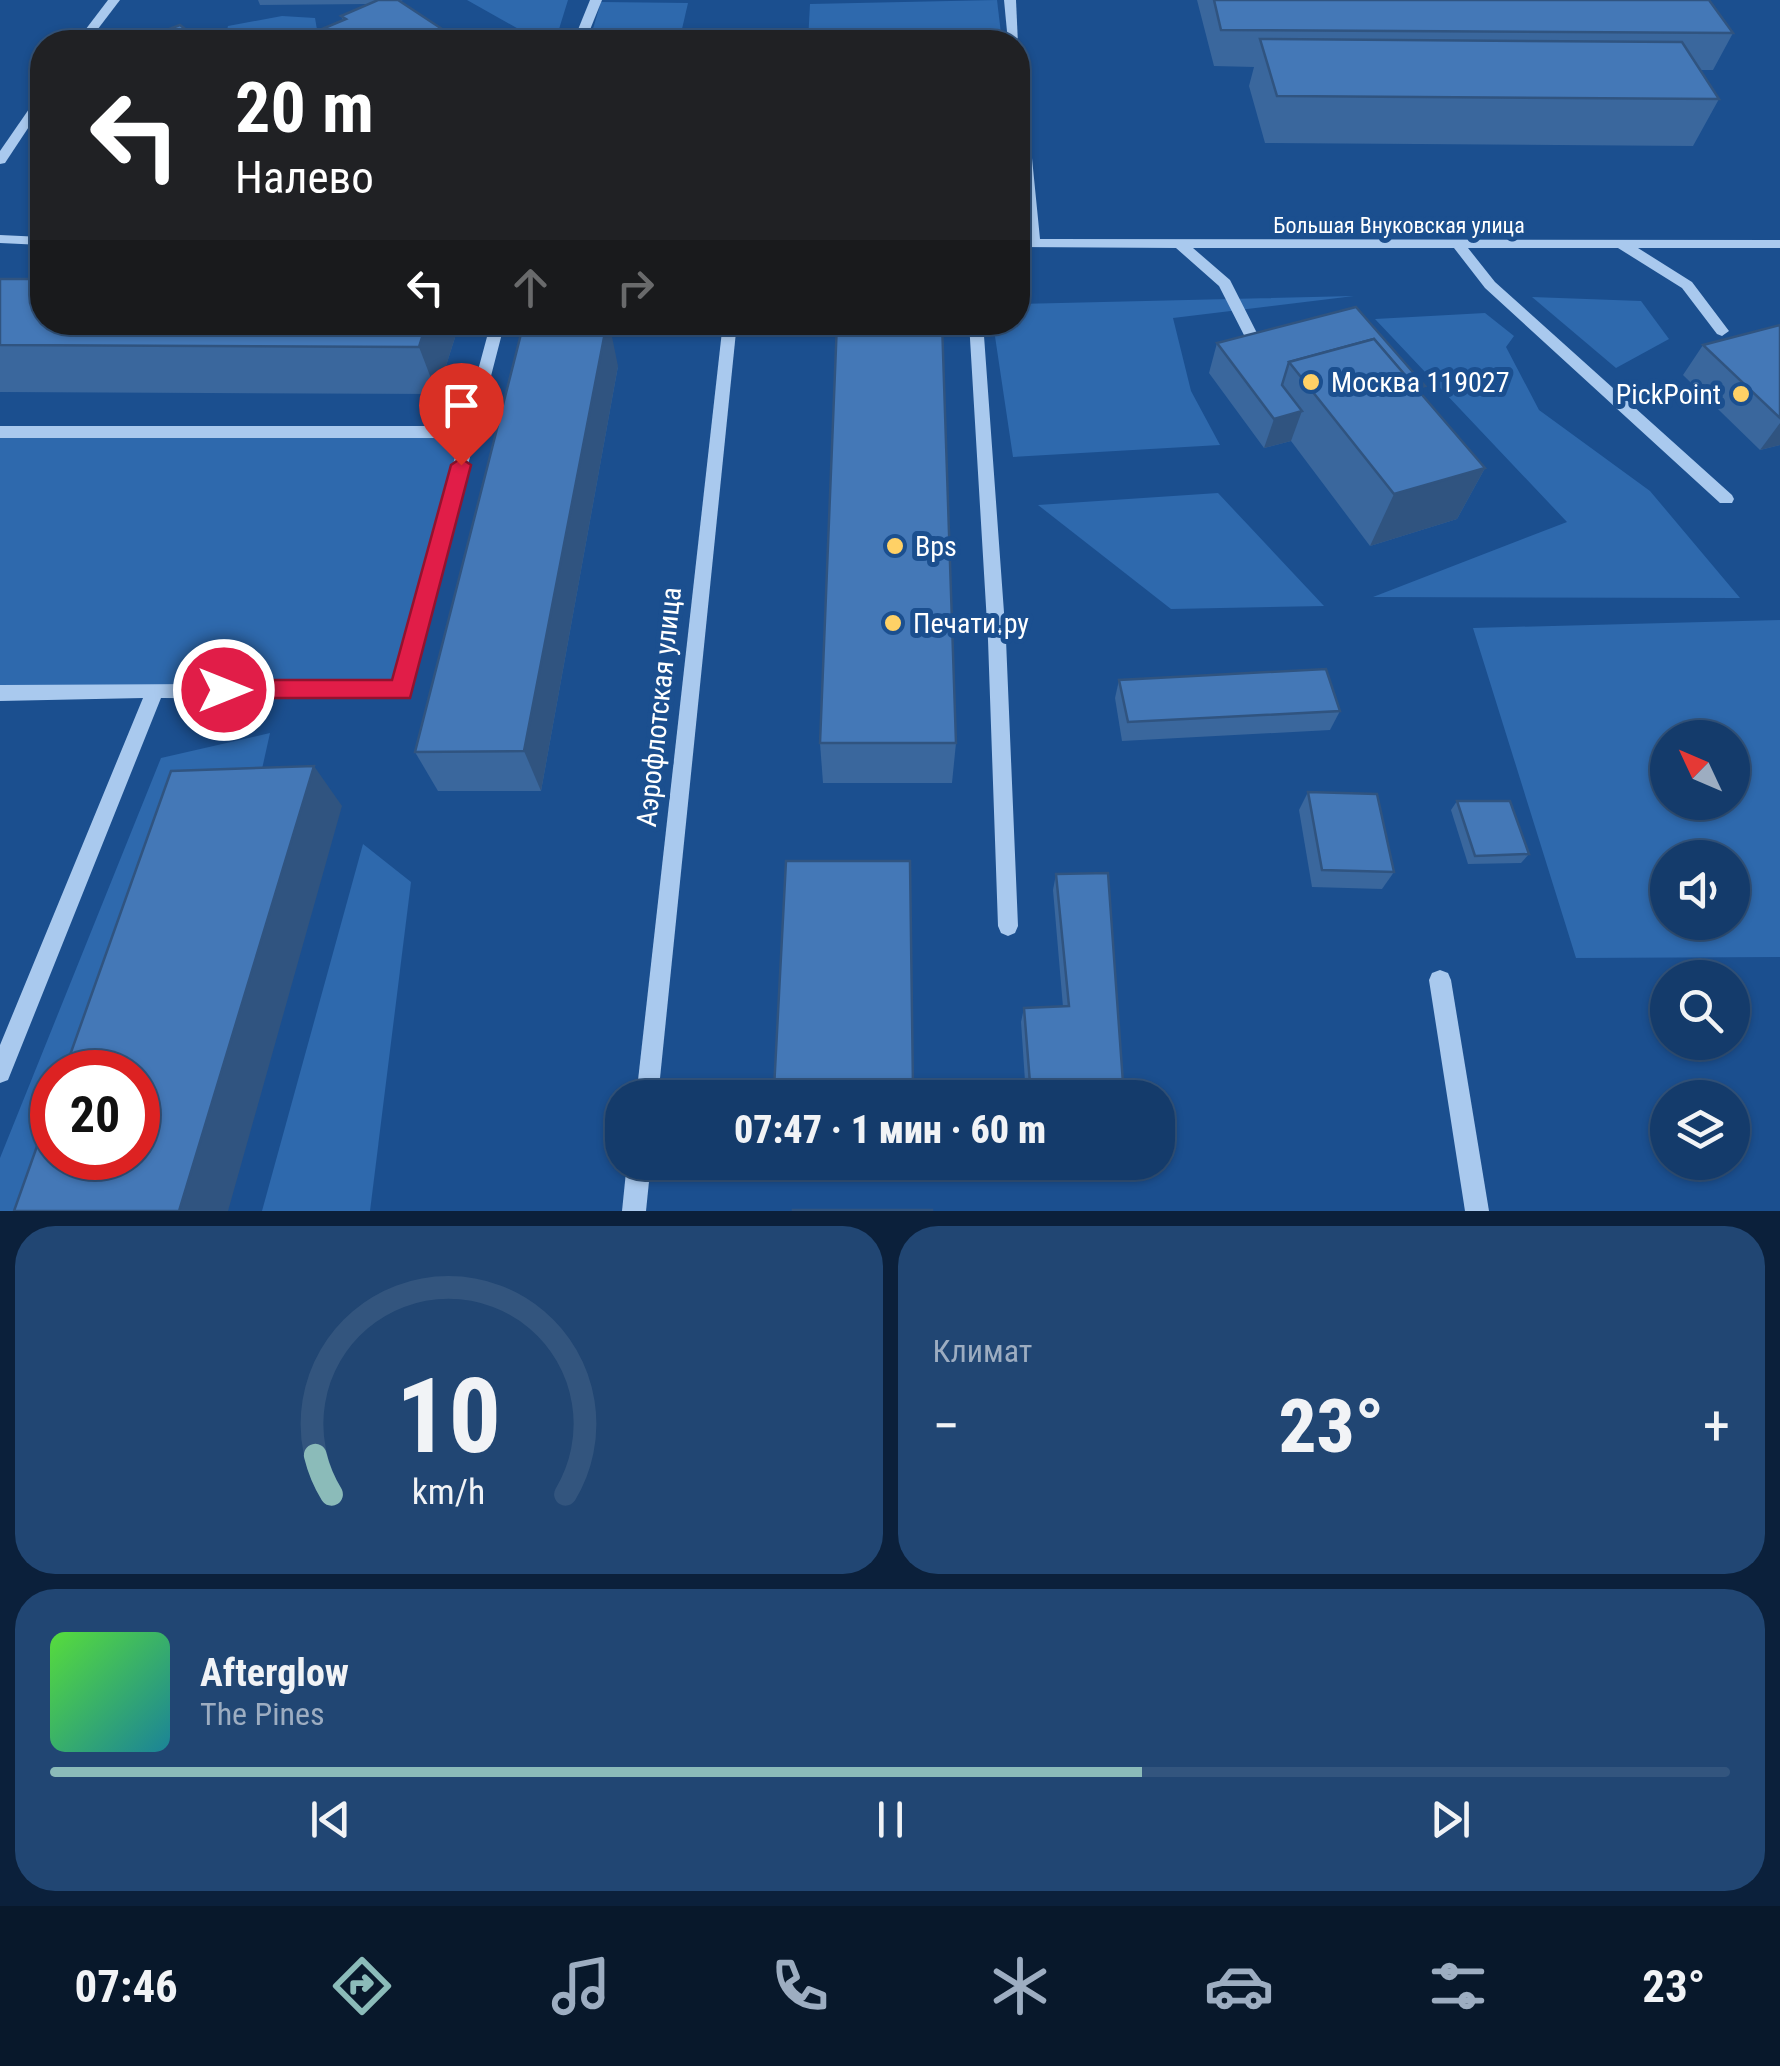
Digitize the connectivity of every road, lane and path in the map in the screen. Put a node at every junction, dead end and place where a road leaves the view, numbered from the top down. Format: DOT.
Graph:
graph roads {
  1 [pos="114,0"];
  2 [pos="596,0"];
  3 [pos="1010,0"];
  4 [pos="91,30"];
  5 [pos="584,30"];
  6 [pos="1013,30"];
  7 [pos="30,117"];
  8 [pos="0,160"];
  9 [pos="1030,202"];
  10 [pos="0,239"];
  11 [pos="30,240"];
  12 [pos="1030,243"];
  13 [pos="1034,243"];
  14 [pos="1180,244"];
  15 [pos="1780,244"];
  16 [pos="1622,245"];
  17 [pos="1460,247"];
  18 [pos="1722,331"];
  19 [pos="495,335"];
  20 [pos="729,335"];
  21 [pos="977,335"];
  22 [pos="1254,342"];
  23 [pos="0,432"];
  24 [pos="470,432"];
  25 [pos="1726,499"];
  26 [pos="154,690"];
  27 [pos="0,694"];
  28 [pos="1008,926"];
  29 [pos="1440,980"];
  30 [pos="0,1072"];
  31 [pos="648,1080"];
  32 [pos="638,1180"];
  33 [pos="634,1211"];
  34 [pos="1477,1211"];
  1 -- 4 [label="street"];
  2 -- 5 [label="street"];
  3 -- 6 [label="street"];
  7 -- 8 [label="street"];
  9 -- 13 [label="street"];
  10 -- 11 [label="street"];
  12 -- 13 [label="street, Большая Внуковская улица"];
  13 -- 14 [label="street, Большая Внуковская улица"];
  14 -- 17 [label="street, Большая Внуковская улица"];
  14 -- 22 [label="street"];
  15 -- 16 [label="street, Большая Внуковская улица"];
  16 -- 17 [label="street, Большая Внуковская улица"];
  16 -- 18 [label="street"];
  17 -- 25 [label="street"];
  19 -- 24 [label="street"];
  20 -- 31 [label="street, Аэрофлотская улица"];
  21 -- 28 [label="street"];
  23 -- 24 [label="street"];
  24 -- 26 [label="street"];
  26 -- 27 [label="street"];
  26 -- 30 [label="street"];
  29 -- 34 [label="street"];
  32 -- 33 [label="street"];
}
